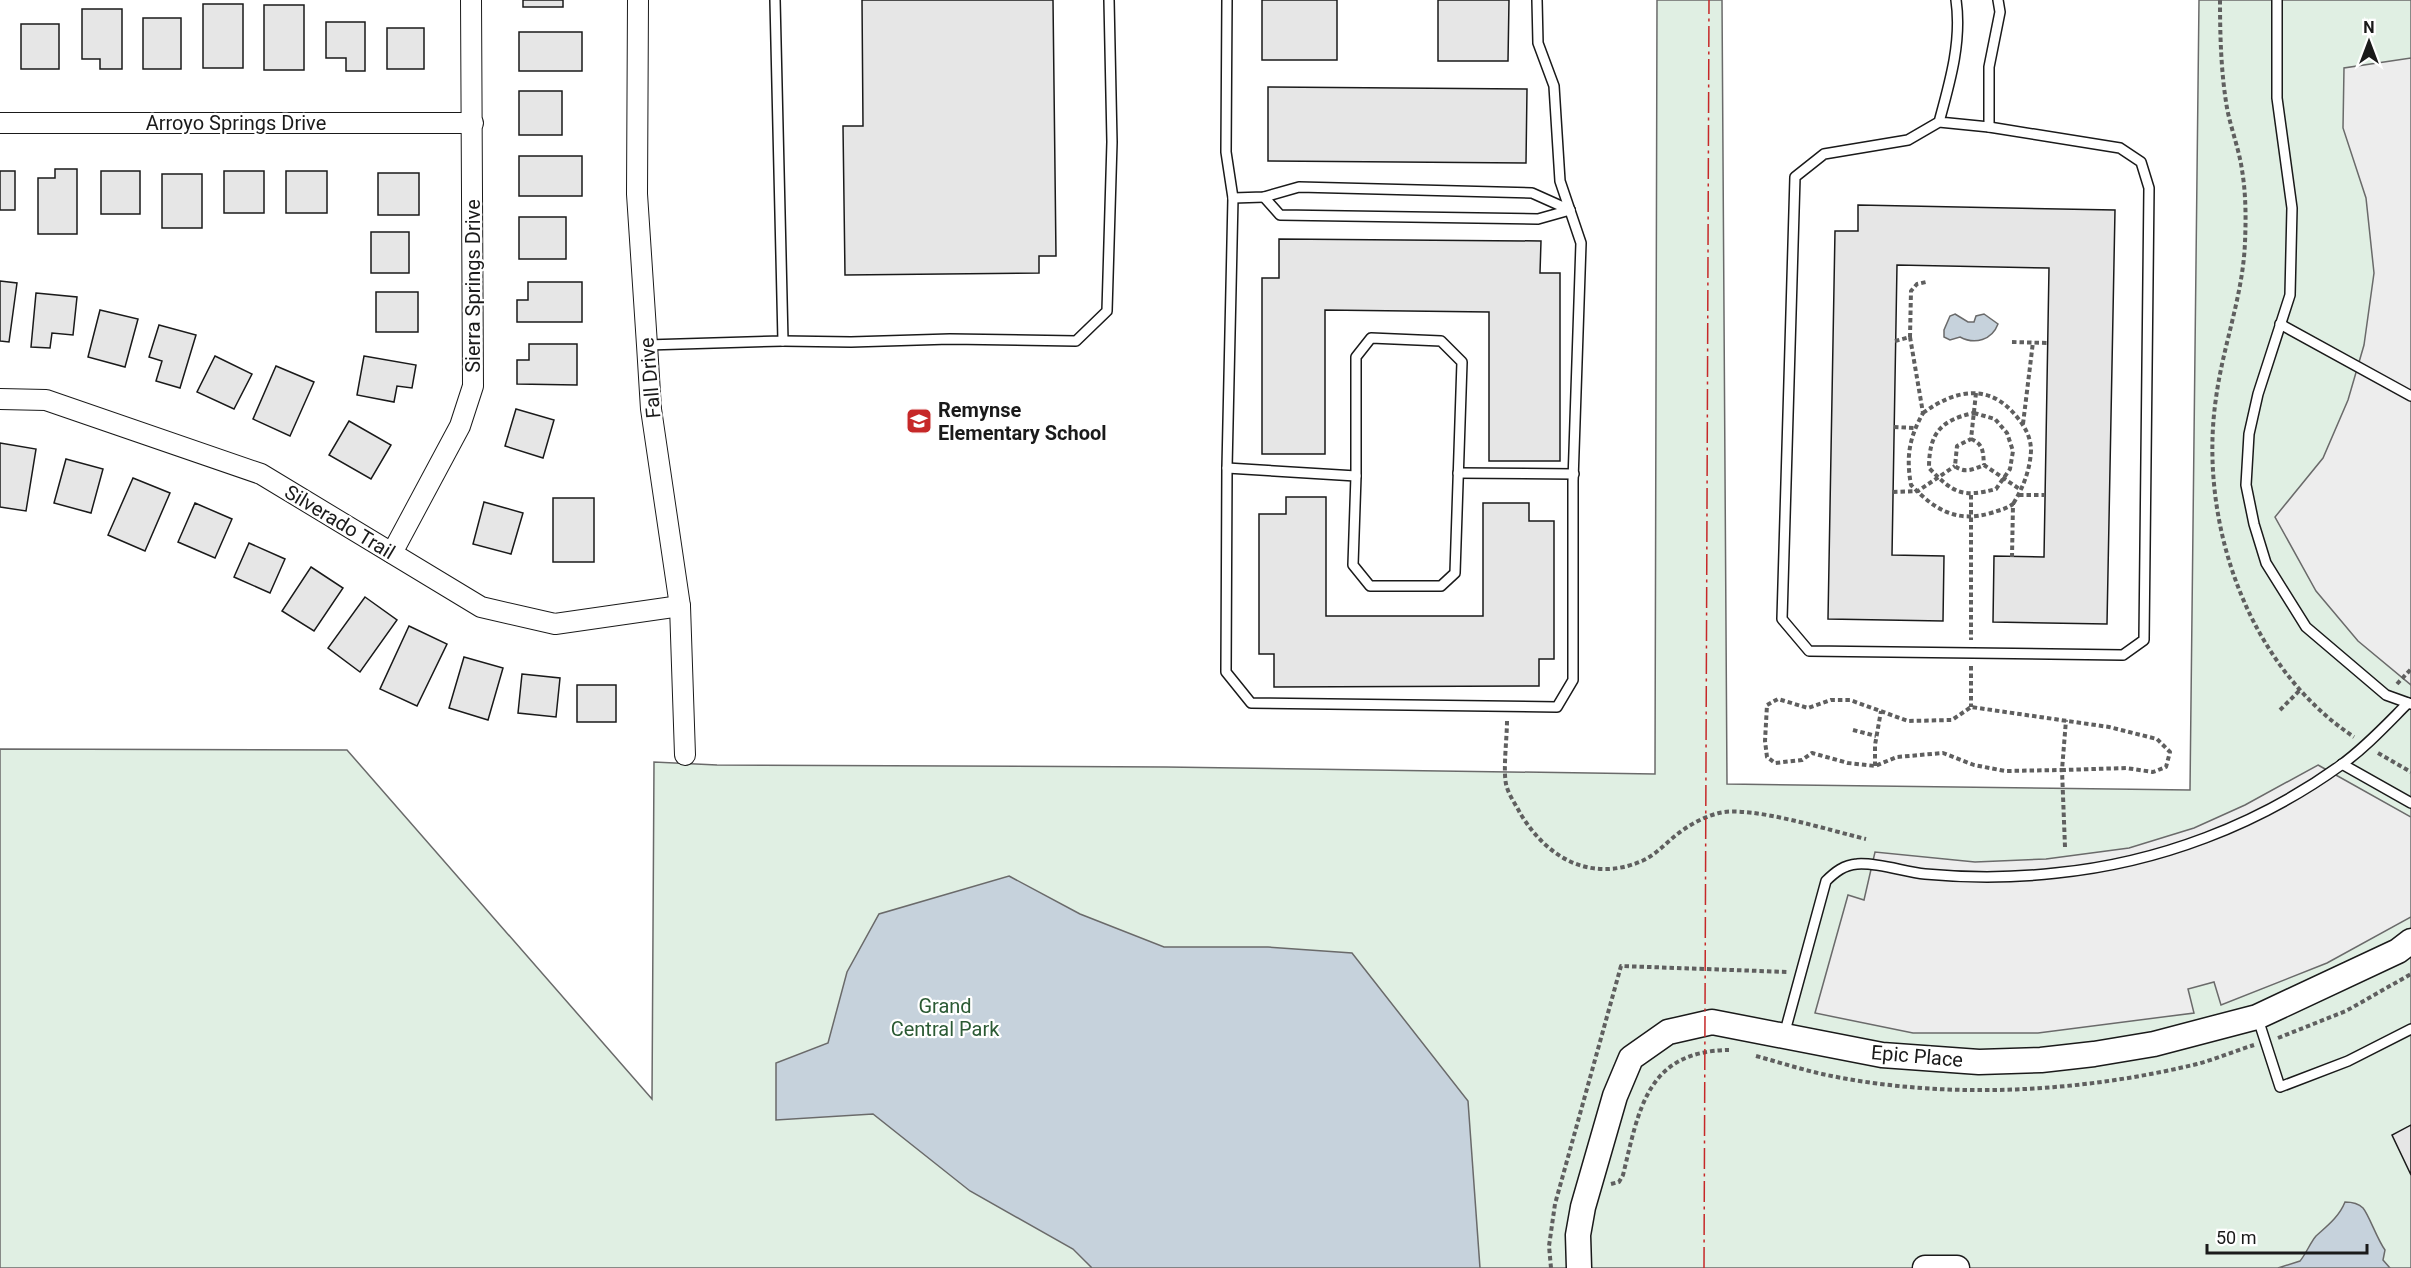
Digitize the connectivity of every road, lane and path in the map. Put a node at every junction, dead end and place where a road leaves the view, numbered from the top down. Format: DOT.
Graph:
graph roads {
  1 [pos="471,0"];
  2 [pos="638,0"];
  3 [pos="775,0"];
  4 [pos="1109,0"];
  5 [pos="1227,0"];
  6 [pos="1956,0"];
  7 [pos="1998,0"];
  8 [pos="2277,0"];
  9 [pos="1537,1"];
  10 [pos="1939,122"];
  11 [pos="0,123"];
  12 [pos="473,123"];
  13 [pos="1989,127"];
  14 [pos="1264,197"];
  15 [pos="1233,198"];
  16 [pos="1570,210"];
  17 [pos="1926,282"];
  18 [pos="2280,324"];
  19 [pos="1910,337"];
  20 [pos="783,341"];
  21 [pos="1895,341"];
  22 [pos="2012,342"];
  23 [pos="2033,342"];
  24 [pos="2048,343"];
  25 [pos="647,345"];
  26 [pos="1976,393"];
  27 [pos="2411,396"];
  28 [pos="0,399"];
  29 [pos="1923,413"];
  30 [pos="1974,413"];
  31 [pos="2023,424"];
  32 [pos="1894,427"];
  33 [pos="1914,428"];
  34 [pos="1971,439"];
  35 [pos="1984,465"];
  36 [pos="1955,466"];
  37 [pos="1227,468"];
  38 [pos="1458,472"];
  39 [pos="1574,474"];
  40 [pos="1356,476"];
  41 [pos="1938,477"];
  42 [pos="2005,479"];
  43 [pos="1918,491"];
  44 [pos="1893,492"];
  45 [pos="2020,493"];
  46 [pos="1971,494"];
  47 [pos="2045,495"];
  48 [pos="2013,504"];
  49 [pos="1973,518"];
  50 [pos="392,554"];
  51 [pos="2012,557"];
  52 [pos="680,606"];
  53 [pos="1971,653"];
  54 [pos="2301,689"];
  55 [pos="2409,703"];
  56 [pos="1507,707"];
  57 [pos="1971,707"];
  58 [pos="2280,710"];
  59 [pos="1881,711"];
  60 [pos="2066,720"];
  61 [pos="1853,730"];
  62 [pos="1876,736"];
  63 [pos="686,754"];
  64 [pos="2342,764"];
  65 [pos="1875,766"];
  66 [pos="2062,770"];
  67 [pos="2411,803"];
  68 [pos="1866,839"];
  69 [pos="2065,847"];
  70 [pos="2411,941"];
  71 [pos="1800,973"];
  72 [pos="2258,1017"];
  73 [pos="2411,1029"];
  74 [pos="1784,1035"];
  75 [pos="1551,1268"];
  76 [pos="1579,1268"];
  77 [pos="1925,1268"];
  78 [pos="1956,1268"];
  1 -- 12 [label="street, Sierra Springs Drive"];
  2 -- 25 [label="street, Fall Drive"];
  3 -- 20 [label="lane"];
  4 -- 20 [label="lane"];
  5 -- 15 [label="lane"];
  6 -- 10 [label="lane"];
  7 -- 13 [label="lane"];
  8 -- 18 [label="lane"];
  9 -- 16 [label="lane"];
  10 -- 13 [label="lane"];
  10 -- 53 [label="lane"];
  11 -- 12 [label="street, Arroyo Springs Drive"];
  12 -- 50 [label="street, Sierra Springs Drive"];
  13 -- 53 [label="lane"];
  14 -- 15 [label="lane"];
  14 -- 16 [label="lane"];
  14 -- 16 [label="lane"];
  15 -- 37 [label="lane"];
  16 -- 39 [label="lane"];
  17 -- 19 [label="path"];
  18 -- 27 [label="lane"];
  18 -- 55 [label="lane"];
  19 -- 21 [label="path"];
  19 -- 29 [label="path"];
  20 -- 25 [label="lane"];
  22 -- 23 [label="path"];
  23 -- 24 [label="path"];
  23 -- 31 [label="path"];
  25 -- 52 [label="street, Fall Drive"];
  26 -- 29 [label="path"];
  26 -- 30 [label="path"];
  26 -- 31 [label="path"];
  28 -- 50 [label="street, Silverado Trail"];
  29 -- 33 [label="path"];
  30 -- 34 [label="path"];
  30 -- 41 [label="path"];
  30 -- 42 [label="path"];
  31 -- 45 [label="path"];
  32 -- 33 [label="path"];
  33 -- 43 [label="path"];
  34 -- 35 [label="path"];
  34 -- 36 [label="path"];
  35 -- 36 [label="path"];
  35 -- 42 [label="path"];
  36 -- 41 [label="path"];
  37 -- 40 [label="lane"];
  37 -- 56 [label="lane"];
  38 -- 39 [label="lane"];
  38 -- 40 [label="lane"];
  38 -- 40 [label="lane"];
  39 -- 56 [label="lane"];
  41 -- 43 [label="path"];
  41 -- 46 [label="path"];
  42 -- 45 [label="path"];
  42 -- 46 [label="path"];
  43 -- 44 [label="path"];
  43 -- 49 [label="path"];
  45 -- 47 [label="path"];
  45 -- 48 [label="path"];
  46 -- 49 [label="path"];
  48 -- 49 [label="path"];
  48 -- 51 [label="path"];
  49 -- 53 [label="path"];
  50 -- 52 [label="street, Silverado Trail"];
  52 -- 63 [label="street, Fall Drive"];
  53 -- 57 [label="path"];
  54 -- 58 [label="path"];
  55 -- 64 [label="lane"];
  56 -- 68 [label="path"];
  57 -- 59 [label="path"];
  57 -- 60 [label="path"];
  59 -- 62 [label="path"];
  59 -- 65 [label="path"];
  60 -- 66 [label="path"];
  60 -- 66 [label="path"];
  61 -- 62 [label="path"];
  62 -- 65 [label="path"];
  64 -- 67 [label="lane"];
  64 -- 71 [label="lane"];
  65 -- 66 [label="path"];
  66 -- 69 [label="path"];
  70 -- 72 [label="street, Epic Place"];
  71 -- 74 [label="lane"];
  71 -- 75 [label="path"];
  72 -- 73 [label="lane"];
  72 -- 74 [label="street, Epic Place"];
  74 -- 76 [label="street, Epic Place"];
  77 -- 78 [label="street"];
}
